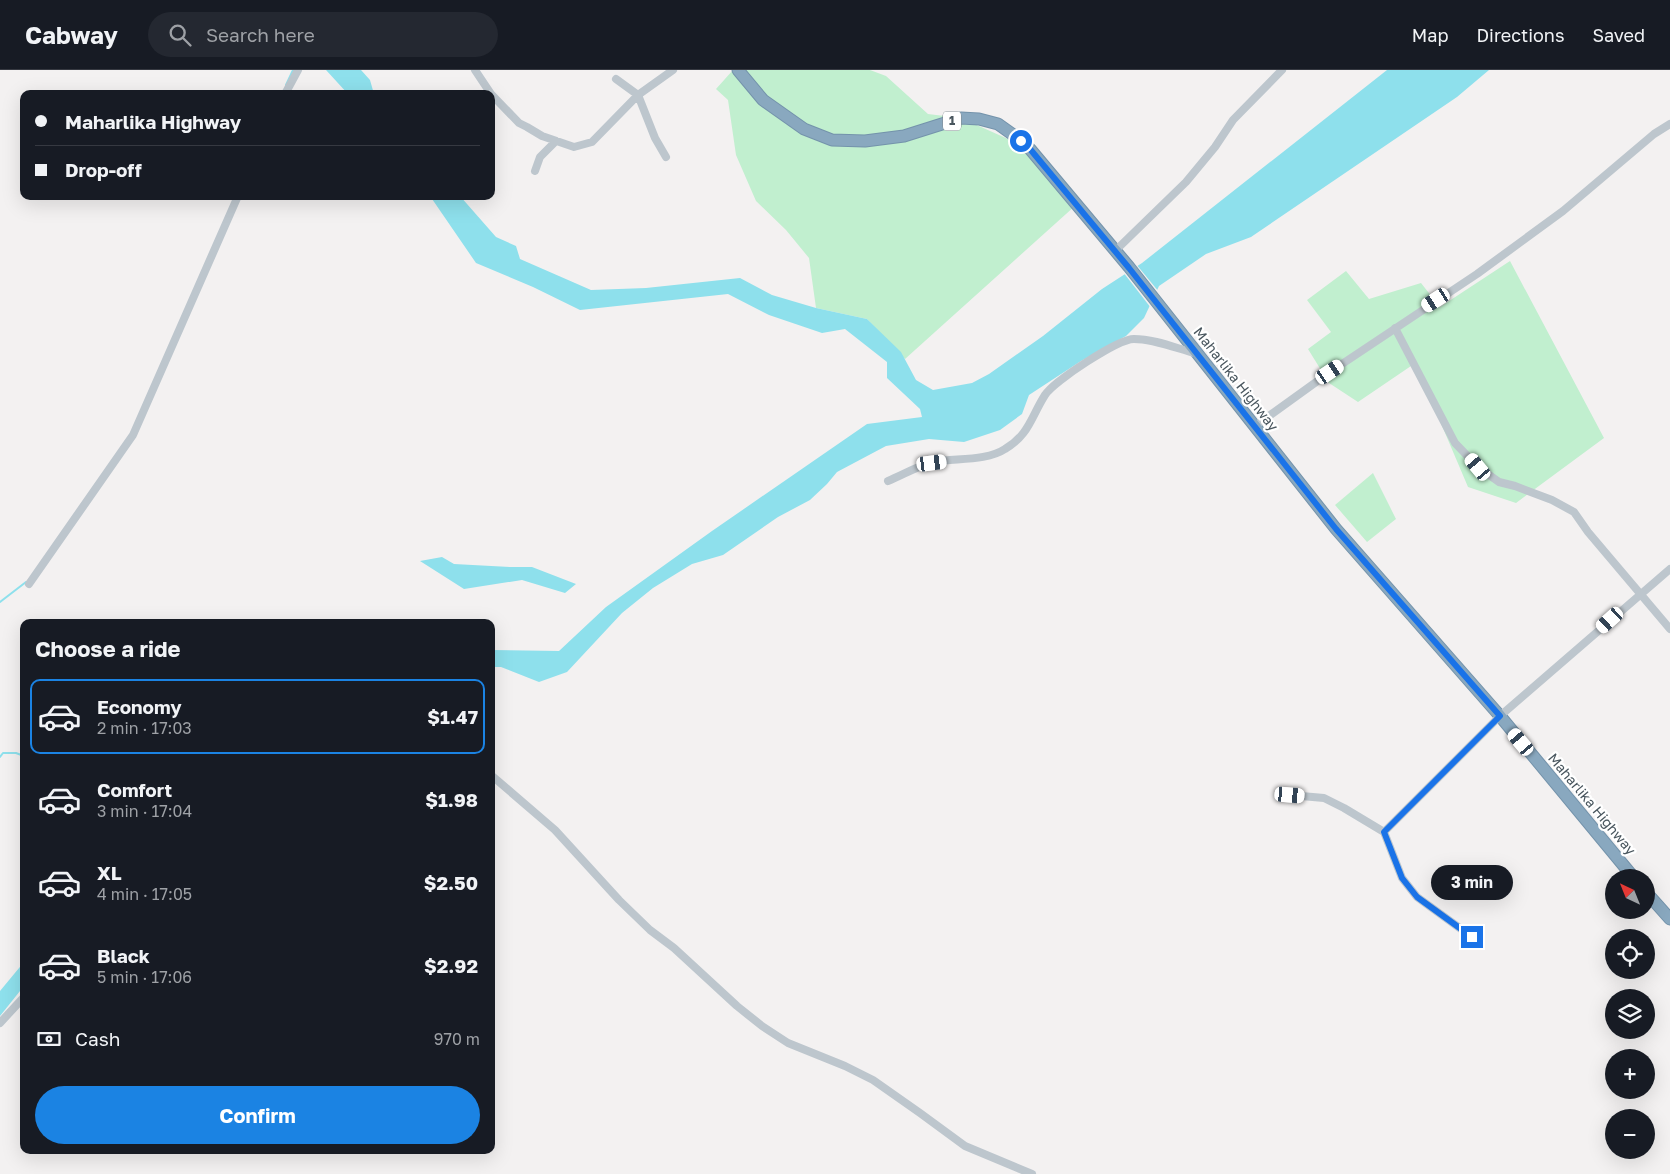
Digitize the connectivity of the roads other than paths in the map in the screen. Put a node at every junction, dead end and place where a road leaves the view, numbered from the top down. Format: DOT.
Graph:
graph roads {
  1 [pos="298,70"];
  2 [pos="475,70"];
  3 [pos="673,70"];
  4 [pos="738,70"];
  5 [pos="1282,70"];
  6 [pos="616,79"];
  7 [pos="288,90"];
  8 [pos="488,90"];
  9 [pos="638,94"];
  10 [pos="495,98"];
  11 [pos="1670,124"];
  12 [pos="556,141"];
  13 [pos="666,157"];
  14 [pos="535,171"];
  15 [pos="236,200"];
  16 [pos="1115,251"];
  17 [pos="1395,328"];
  18 [pos="1198,355"];
  19 [pos="1255,426"];
  20 [pos="888,481"];
  21 [pos="1670,569"];
  22 [pos="29,584"];
  23 [pos="1640,593"];
  24 [pos="1670,629"];
  25 [pos="1500,716"];
  26 [pos="495,778"];
  27 [pos="1290,795"];
  28 [pos="1384,832"];
  29 [pos="1627,869"];
  30 [pos="1655,902"];
  31 [pos="1670,919"];
  32 [pos="1472,937"];
  33 [pos="20,1002"];
  34 [pos="0,1023"];
  35 [pos="1032,1174"];
  1 -- 7 [label="street"];
  2 -- 8 [label="street"];
  3 -- 9 [label="street"];
  4 -- 16 [label="highway, Maharlika Highway / 1"];
  5 -- 16 [label="street"];
  6 -- 9 [label="street"];
  9 -- 12 [label="street"];
  9 -- 13 [label="street"];
  10 -- 12 [label="street"];
  11 -- 17 [label="street"];
  12 -- 14 [label="street"];
  15 -- 22 [label="street"];
  16 -- 18 [label="highway, Maharlika Highway / 1"];
  17 -- 19 [label="street"];
  17 -- 23 [label="street"];
  18 -- 19 [label="highway, Maharlika Highway / 1"];
  18 -- 20 [label="street"];
  19 -- 25 [label="highway, Maharlika Highway / 1"];
  21 -- 23 [label="street"];
  23 -- 24 [label="street"];
  23 -- 25 [label="street"];
  25 -- 28 [label="street"];
  25 -- 29 [label="highway, Maharlika Highway / 1"];
  26 -- 35 [label="street"];
  27 -- 28 [label="street"];
  28 -- 32 [label="street"];
  30 -- 31 [label="highway"];
  33 -- 34 [label="street"];
}
